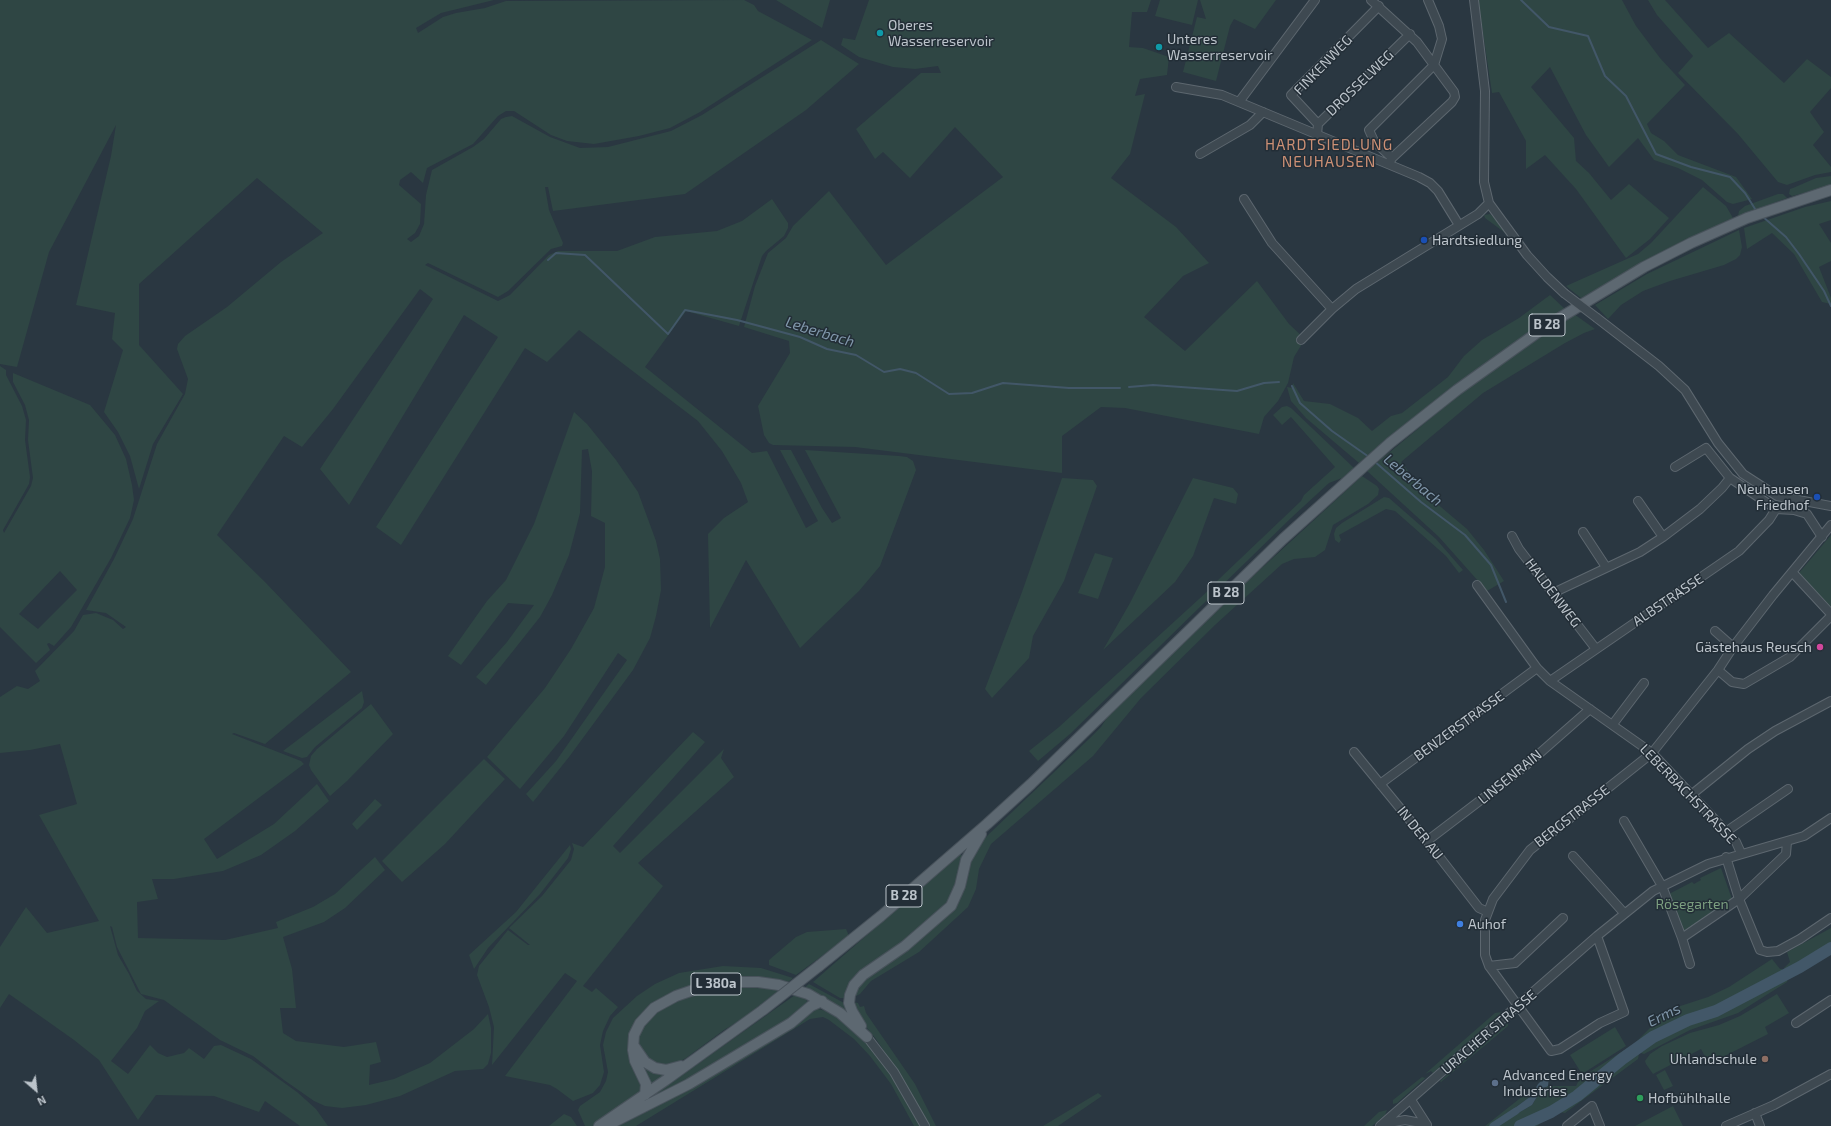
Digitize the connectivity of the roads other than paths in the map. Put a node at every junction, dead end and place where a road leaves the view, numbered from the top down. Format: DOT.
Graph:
graph roads {
  1 [pos="1314,0"];
  2 [pos="1371,0"];
  3 [pos="1428,0"];
  4 [pos="1474,0"];
  5 [pos="1379,6"];
  6 [pos="1410,34"];
  7 [pos="1434,65"];
  8 [pos="1176,87"];
  9 [pos="1239,102"];
  10 [pos="1263,112"];
  11 [pos="1318,124"];
  12 [pos="1317,135"];
  13 [pos="1200,154"];
  14 [pos="1391,161"];
  15 [pos="1826,191"];
  16 [pos="1244,199"];
  17 [pos="1489,203"];
  18 [pos="1459,225"];
  19 [pos="1332,309"];
  20 [pos="1300,340"];
  21 [pos="1675,467"];
  22 [pos="1730,478"];
  23 [pos="1638,501"];
  24 [pos="1831,506"];
  25 [pos="1776,509"];
  26 [pos="1831,525"];
  27 [pos="1583,532"];
  28 [pos="1512,536"];
  29 [pos="1663,536"];
  30 [pos="1822,537"];
  31 [pos="1606,567"];
  32 [pos="1793,573"];
  33 [pos="1478,584"];
  34 [pos="1553,593"];
  35 [pos="1831,615"];
  36 [pos="1715,631"];
  37 [pos="1733,647"];
  38 [pos="1596,649"];
  39 [pos="1537,668"];
  40 [pos="1718,670"];
  41 [pos="1550,681"];
  42 [pos="1644,683"];
  43 [pos="1831,701"];
  44 [pos="1590,709"];
  45 [pos="1613,724"];
  46 [pos="1354,752"];
  47 [pos="1652,753"];
  48 [pos="1380,784"];
  49 [pos="1788,789"];
  50 [pos="1691,795"];
  51 [pos="1831,818"];
  52 [pos="1624,821"];
  53 [pos="987,824"];
  54 [pos="1726,831"];
  55 [pos="1427,841"];
  56 [pos="1787,842"];
  57 [pos="1741,853"];
  58 [pos="1573,856"];
  59 [pos="1726,857"];
  60 [pos="1662,886"];
  61 [pos="1739,899"];
  62 [pos="1488,912"];
  63 [pos="1624,913"];
  64 [pos="1562,918"];
  65 [pos="1831,918"];
  66 [pos="1597,936"];
  67 [pos="1682,938"];
  68 [pos="1690,964"];
  69 [pos="1489,966"];
  70 [pos="1831,1000"];
  71 [pos="822,1001"];
  72 [pos="1518,1006"];
  73 [pos="1796,1023"];
  74 [pos="867,1037"];
  75 [pos="633,1044"];
  76 [pos="689,1064"];
  77 [pos="1831,1074"];
  78 [pos="644,1095"];
  79 [pos="1411,1100"];
  80 [pos="1755,1114"];
  81 [pos="1381,1125"];
  82 [pos="1427,1125"];
  83 [pos="599,1126"];
  84 [pos="606,1126"];
  85 [pos="925,1126"];
  86 [pos="1567,1126"];
  87 [pos="1600,1126"];
  88 [pos="1726,1126"];
  89 [pos="1760,1126"];
  1 -- 9 [label="street"];
  2 -- 5 [label="street"];
  3 -- 7 [label="street"];
  4 -- 17 [label="street"];
  5 -- 6 [label="street"];
  5 -- 11 [label="street, FINKENWEG"];
  6 -- 7 [label="street"];
  6 -- 11 [label="street, DROSSELWEG"];
  7 -- 14 [label="street"];
  7 -- 14 [label="street"];
  8 -- 9 [label="street"];
  9 -- 10 [label="street"];
  10 -- 12 [label="street"];
  10 -- 13 [label="street"];
  11 -- 12 [label="street, DROSSELWEG"];
  12 -- 14 [label="street"];
  14 -- 18 [label="street"];
  15 -- 53 [label="main road, B 28"];
  16 -- 19 [label="street"];
  17 -- 18 [label="street"];
  17 -- 24 [label="street, bridge"];
  18 -- 19 [label="street"];
  19 -- 20 [label="street"];
  21 -- 22 [label="street"];
  22 -- 25 [label="street"];
  22 -- 29 [label="street"];
  23 -- 29 [label="street"];
  25 -- 30 [label="street"];
  25 -- 38 [label="street, ALBSTRASSE"];
  26 -- 30 [label="street, BERGSTRASSE"];
  27 -- 31 [label="street"];
  28 -- 34 [label="street, HALDENWEG"];
  29 -- 31 [label="street"];
  30 -- 32 [label="street, BERGSTRASSE"];
  31 -- 34 [label="street"];
  32 -- 35 [label="street"];
  32 -- 37 [label="street, BERGSTRASSE"];
  33 -- 39 [label="street, LEBERBACHSTRASSE"];
  34 -- 38 [label="street, HALDENWEG"];
  35 -- 40 [label="street"];
  36 -- 37 [label="street"];
  37 -- 40 [label="street, BERGSTRASSE"];
  38 -- 41 [label="street, ALBSTRASSE"];
  39 -- 41 [label="street, LEBERBACHSTRASSE"];
  39 -- 48 [label="street, BENZERSTRASSE"];
  40 -- 47 [label="street, BERGSTRASSE"];
  41 -- 44 [label="street, LEBERBACHSTRASSE"];
  42 -- 45 [label="street"];
  43 -- 50 [label="street"];
  44 -- 45 [label="street, LEBERBACHSTRASSE"];
  44 -- 55 [label="street, LINSENRAIN"];
  45 -- 47 [label="street, LEBERBACHSTRASSE"];
  46 -- 48 [label="street, IN DER AU"];
  47 -- 50 [label="street, LEBERBACHSTRASSE"];
  47 -- 62 [label="street, BERGSTRASSE"];
  48 -- 55 [label="street, IN DER AU"];
  49 -- 54 [label="street"];
  50 -- 54 [label="street, LEBERBACHSTRASSE"];
  51 -- 56 [label="street, URACHER STRASSE"];
  52 -- 60 [label="street"];
  53 -- 74 [label="main road"];
  53 -- 76 [label="main road, B 28, bridge"];
  54 -- 57 [label="street, LEBERBACHSTRASSE"];
  55 -- 62 [label="street, IN DER AU"];
  56 -- 57 [label="street, URACHER STRASSE"];
  56 -- 61 [label="street"];
  57 -- 59 [label="street, URACHER STRASSE"];
  58 -- 63 [label="street"];
  59 -- 60 [label="street, URACHER STRASSE"];
  59 -- 61 [label="street"];
  60 -- 63 [label="street, URACHER STRASSE"];
  60 -- 67 [label="street"];
  61 -- 65 [label="street"];
  61 -- 67 [label="street"];
  62 -- 69 [label="street, BERGSTRASSE"];
  63 -- 66 [label="street, URACHER STRASSE"];
  64 -- 69 [label="street"];
  66 -- 72 [label="street, URACHER STRASSE"];
  66 -- 72 [label="street, BERGSTRASSE"];
  67 -- 68 [label="street"];
  69 -- 72 [label="street, BERGSTRASSE"];
  70 -- 73 [label="street"];
  71 -- 74 [label="main road, L 380a"];
  71 -- 75 [label="main road, L 380a"];
  71 -- 84 [label="main road"];
  72 -- 79 [label="street, URACHER STRASSE"];
  74 -- 85 [label="street, L 380a"];
  75 -- 76 [label="main road"];
  75 -- 78 [label="main road"];
  76 -- 78 [label="main road, B 28"];
  77 -- 80 [label="street"];
  78 -- 83 [label="main road, B 28"];
  79 -- 81 [label="street, URACHER STRASSE"];
  79 -- 82 [label="street"];
  80 -- 88 [label="street"];
  80 -- 89 [label="street"];
  81 -- 82 [label="street"];
  86 -- 87 [label="street"];
}
